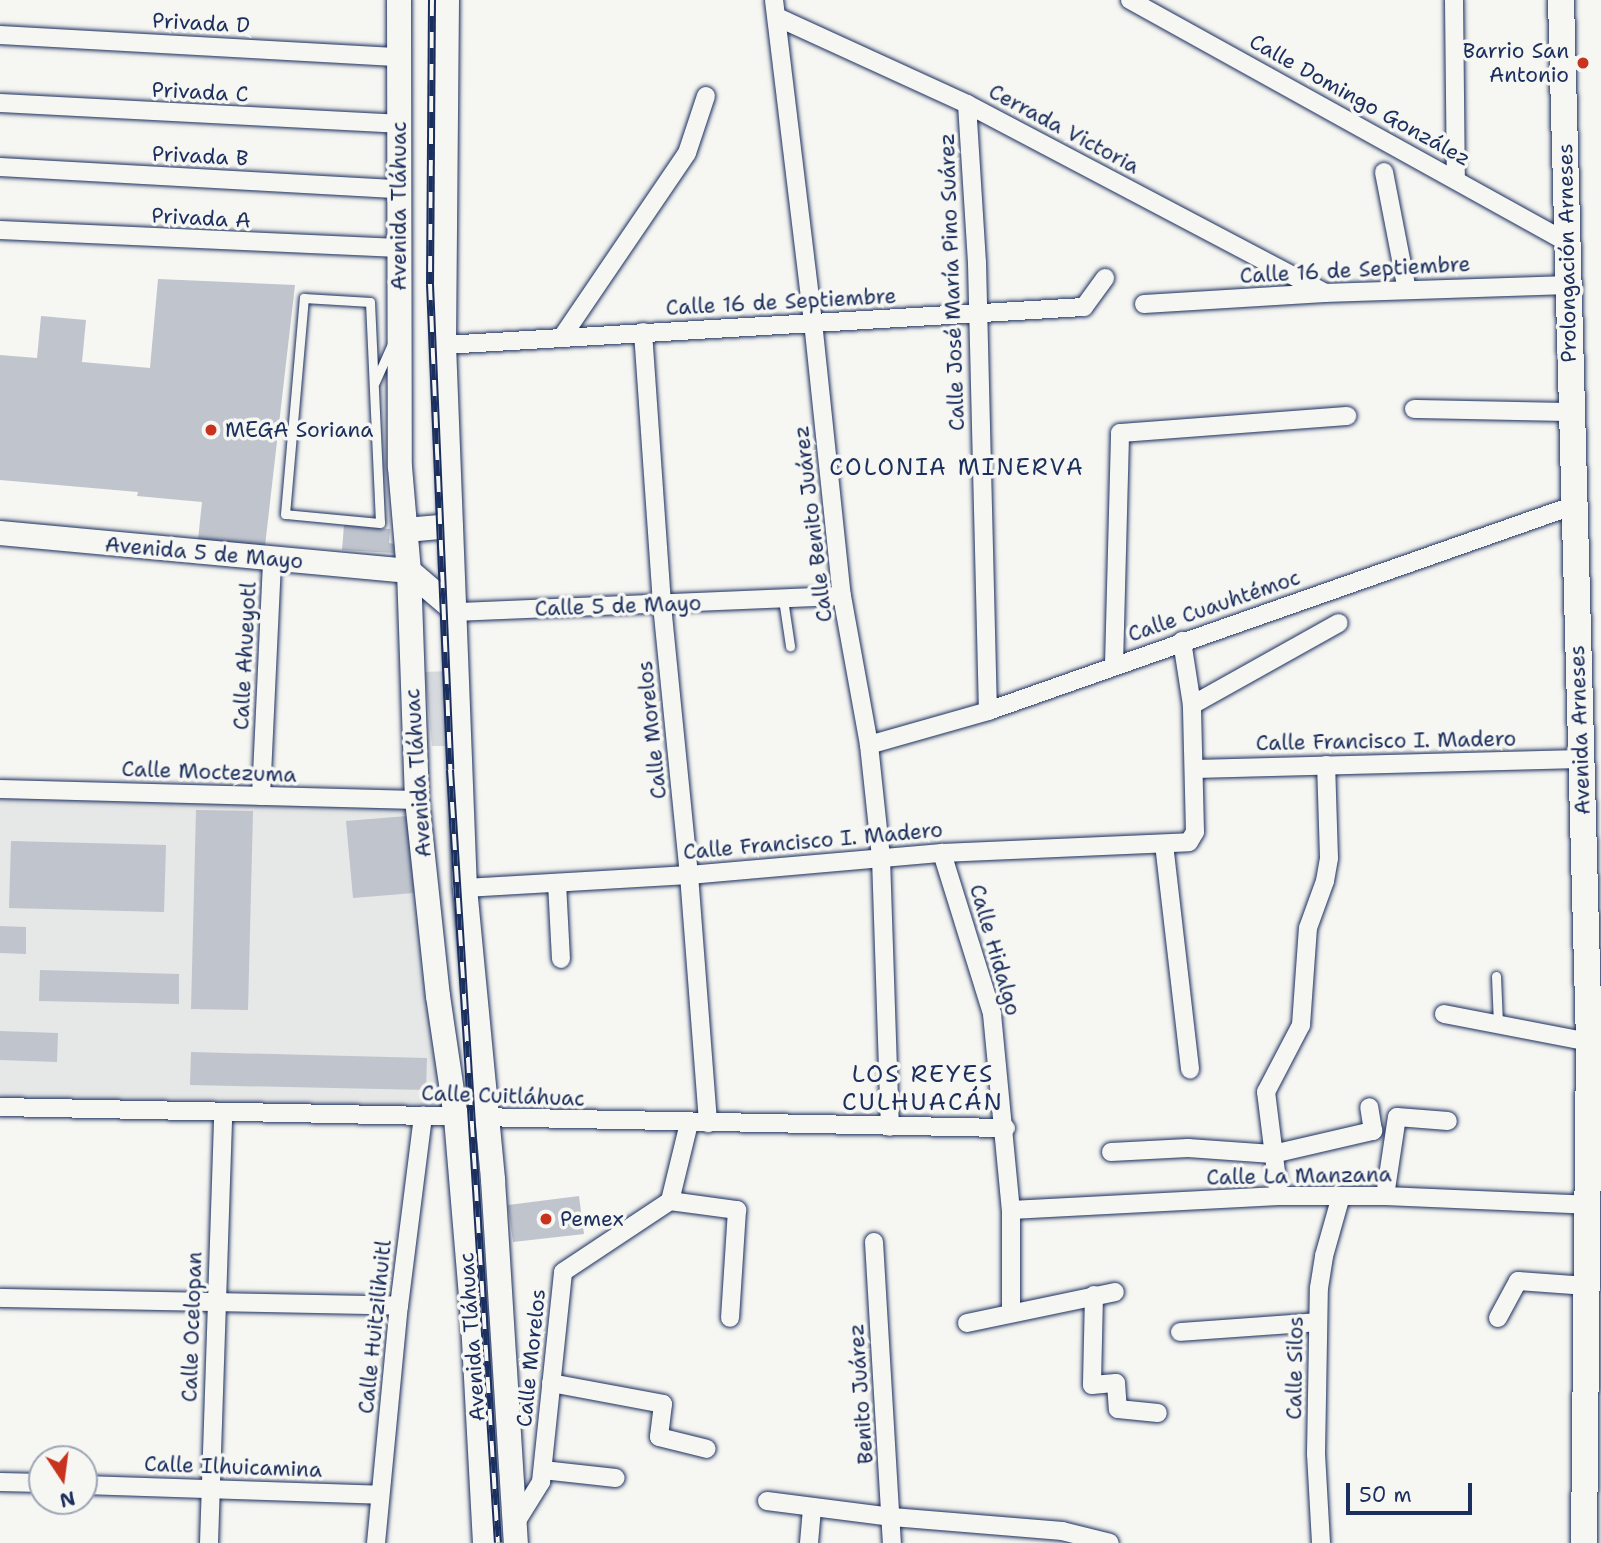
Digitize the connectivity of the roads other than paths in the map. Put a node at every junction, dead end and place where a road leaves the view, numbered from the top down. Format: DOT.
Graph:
graph roads {
  1 [pos="398,0"];
  2 [pos="447,0"];
  3 [pos="1130,0"];
  4 [pos="1454,0"];
  5 [pos="1561,0"];
  6 [pos="775,9"];
  7 [pos="0,34"];
  8 [pos="399,57"];
  9 [pos="706,96"];
  10 [pos="0,103"];
  11 [pos="967,104"];
  12 [pos="398,124"];
  13 [pos="0,167"];
  14 [pos="1384,172"];
  15 [pos="1455,180"];
  16 [pos="398,189"];
  17 [pos="0,230"];
  18 [pos="1566,242"];
  19 [pos="399,248"];
  20 [pos="1105,278"];
  21 [pos="1568,285"];
  22 [pos="1407,290"];
  23 [pos="1325,292"];
  24 [pos="1144,304"];
  25 [pos="978,314"];
  26 [pos="813,322"];
  27 [pos="399,326"];
  28 [pos="643,332"];
  29 [pos="562,337"];
  30 [pos="444,345"];
  31 [pos="374,383"];
  32 [pos="1414,409"];
  33 [pos="1570,412"];
  34 [pos="1347,416"];
  35 [pos="376,431"];
  36 [pos="400,467"];
  37 [pos="1572,506"];
  38 [pos="451,526"];
  39 [pos="406,530"];
  40 [pos="0,533"];
  41 [pos="272,560"];
  42 [pos="409,571"];
  43 [pos="842,596"];
  44 [pos="783,599"];
  45 [pos="662,605"];
  46 [pos="457,612"];
  47 [pos="1339,623"];
  48 [pos="1182,641"];
  49 [pos="790,646"];
  50 [pos="1114,666"];
  51 [pos="1192,705"];
  52 [pos="988,711"];
  53 [pos="869,746"];
  54 [pos="1581,759"];
  55 [pos="1326,765"];
  56 [pos="1194,769"];
  57 [pos="0,789"];
  58 [pos="261,796"];
  59 [pos="417,800"];
  60 [pos="1164,844"];
  61 [pos="942,853"];
  62 [pos="881,858"];
  63 [pos="689,875"];
  64 [pos="557,883"];
  65 [pos="465,888"];
  66 [pos="561,959"];
  67 [pos="1496,976"];
  68 [pos="1444,1014"];
  69 [pos="1498,1026"];
  70 [pos="1589,1042"];
  71 [pos="1190,1070"];
  72 [pos="0,1107"];
  73 [pos="1369,1107"];
  74 [pos="223,1113"];
  75 [pos="423,1116"];
  76 [pos="456,1118"];
  77 [pos="486,1118"];
  78 [pos="1448,1121"];
  79 [pos="689,1123"];
  80 [pos="708,1123"];
  81 [pos="890,1127"];
  82 [pos="1006,1128"];
  83 [pos="1111,1152"];
  84 [pos="1273,1154"];
  85 [pos="493,1180"];
  86 [pos="1279,1196"];
  87 [pos="1340,1196"];
  88 [pos="1385,1196"];
  89 [pos="670,1201"];
  90 [pos="1588,1205"];
  91 [pos="1011,1210"];
  92 [pos="506,1215"];
  93 [pos="874,1242"];
  94 [pos="1587,1286"];
  95 [pos="1115,1292"];
  96 [pos="1094,1295"];
  97 [pos="0,1298"];
  98 [pos="215,1304"];
  99 [pos="399,1306"];
  100 [pos="1012,1313"];
  101 [pos="730,1318"];
  102 [pos="1498,1318"];
  103 [pos="503,1321"];
  104 [pos="472,1322"];
  105 [pos="1318,1322"];
  106 [pos="967,1323"];
  107 [pos="1180,1332"];
  108 [pos="551,1383"];
  109 [pos="1158,1413"];
  110 [pos="707,1449"];
  111 [pos="543,1470"];
  112 [pos="616,1478"];
  113 [pos="0,1482"];
  114 [pos="28,1483"];
  115 [pos="98,1485"];
  116 [pos="210,1489"];
  117 [pos="380,1495"];
  118 [pos="767,1501"];
  119 [pos="812,1508"];
  120 [pos="892,1517"];
  121 [pos="514,1535"];
  122 [pos="209,1543"];
  123 [pos="376,1543"];
  124 [pos="485,1543"];
  125 [pos="809,1543"];
  126 [pos="892,1543"];
  127 [pos="1110,1543"];
  128 [pos="1321,1543"];
  129 [pos="1584,1543"];
  1 -- 8 [label="main road, Avenida Tláhuac"];
  2 -- 30 [label="main road, Avenida Tláhuac"];
  3 -- 15 [label="street, Calle Domingo González"];
  4 -- 15 [label="street"];
  5 -- 18 [label="main road, Prolongación Arneses"];
  6 -- 11 [label="street, Cerrada Victoria"];
  6 -- 26 [label="street, Calle Benito Juárez"];
  7 -- 8 [label="street, Privada D"];
  8 -- 12 [label="main road, Avenida Tláhuac"];
  9 -- 29 [label="street"];
  10 -- 12 [label="street, Privada C"];
  11 -- 23 [label="street, Cerrada Victoria"];
  11 -- 25 [label="street, Calle José María Pino Suárez"];
  12 -- 16 [label="main road, Avenida Tláhuac"];
  13 -- 16 [label="street, Privada B"];
  14 -- 22 [label="street"];
  15 -- 18 [label="street, Calle Domingo González"];
  16 -- 19 [label="main road, Avenida Tláhuac"];
  17 -- 19 [label="street, Privada A"];
  18 -- 21 [label="main road, Prolongación Arneses"];
  19 -- 27 [label="main road, Avenida Tláhuac"];
  20 -- 25 [label="street, Calle 16 de Septiembre"];
  21 -- 22 [label="street, Calle 16 de Septiembre"];
  21 -- 33 [label="main road, Prolongación Arneses"];
  22 -- 23 [label="street, Calle 16 de Septiembre"];
  23 -- 24 [label="street, Calle 16 de Septiembre"];
  25 -- 26 [label="street, Calle 16 de Septiembre"];
  25 -- 52 [label="street, Calle José María Pino Suárez"];
  26 -- 28 [label="street, Calle 16 de Septiembre"];
  26 -- 43 [label="street, Calle Benito Juárez"];
  27 -- 31 [label="lane"];
  27 -- 36 [label="main road, Avenida Tláhuac"];
  28 -- 29 [label="street, Calle 16 de Septiembre"];
  28 -- 45 [label="street, Calle Morelos"];
  29 -- 30 [label="street, Calle 16 de Septiembre"];
  30 -- 38 [label="main road, Avenida Tláhuac"];
  31 -- 35 [label="lane"];
  31 -- 35 [label="lane"];
  32 -- 33 [label="street"];
  33 -- 37 [label="main road, Prolongación Arneses"];
  34 -- 50 [label="street"];
  35 -- 36 [label="lane"];
  36 -- 39 [label="main road, Avenida Tláhuac"];
  37 -- 48 [label="street, Calle Cuauhtémoc"];
  37 -- 54 [label="main road, Avenida Arneses"];
  38 -- 39 [label="main road"];
  38 -- 46 [label="main road, Avenida Tláhuac"];
  39 -- 42 [label="main road, Avenida Tláhuac"];
  40 -- 41 [label="main road, Avenida 5 de Mayo"];
  41 -- 42 [label="main road, Avenida 5 de Mayo"];
  41 -- 58 [label="street, Calle Ahueyotl"];
  42 -- 46 [label="main road"];
  42 -- 59 [label="main road, Avenida Tláhuac"];
  43 -- 44 [label="street, Calle 5 de Mayo"];
  43 -- 53 [label="street, Calle Benito Juárez"];
  44 -- 45 [label="street, Calle 5 de Mayo"];
  44 -- 49 [label="lane"];
  45 -- 46 [label="street, Calle 5 de Mayo"];
  45 -- 63 [label="street, Calle Morelos"];
  46 -- 65 [label="main road, Avenida Tláhuac"];
  47 -- 51 [label="street"];
  48 -- 50 [label="street, Calle Cuauhtémoc"];
  48 -- 51 [label="street, Calle Francisco I. Madero"];
  50 -- 52 [label="street, Calle Cuauhtémoc"];
  51 -- 56 [label="street, Calle Francisco I. Madero"];
  52 -- 53 [label="street, Calle Cuauhtémoc"];
  53 -- 62 [label="street, Calle Benito Juárez"];
  54 -- 55 [label="street, Calle Francisco I. Madero"];
  54 -- 70 [label="main road, Avenida Arneses"];
  55 -- 56 [label="street, Calle Francisco I. Madero"];
  55 -- 84 [label="street"];
  56 -- 60 [label="street, Calle Francisco I. Madero"];
  57 -- 58 [label="street, Calle Moctezuma"];
  58 -- 59 [label="street, Calle Moctezuma"];
  59 -- 76 [label="main road, Avenida Tláhuac"];
  60 -- 61 [label="street, Calle Francisco I. Madero"];
  60 -- 71 [label="street"];
  61 -- 62 [label="street, Calle Francisco I. Madero"];
  61 -- 82 [label="street, Calle Hidalgo"];
  62 -- 63 [label="street, Calle Francisco I. Madero"];
  62 -- 81 [label="street, Calle Benito Juárez"];
  63 -- 64 [label="street, Calle Francisco I. Madero"];
  63 -- 80 [label="street, Calle Morelos"];
  64 -- 65 [label="street, Calle Francisco I. Madero"];
  64 -- 66 [label="street"];
  65 -- 77 [label="main road, Avenida Tláhuac"];
  67 -- 69 [label="lane"];
  68 -- 69 [label="street"];
  69 -- 70 [label="street"];
  70 -- 90 [label="main road, Avenida Arneses"];
  72 -- 74 [label="street, Calle Cuitláhuac"];
  73 -- 84 [label="street"];
  74 -- 75 [label="street, Calle Cuitláhuac"];
  74 -- 98 [label="street, Calle Ocelopan"];
  75 -- 76 [label="street, Calle Cuitláhuac"];
  75 -- 99 [label="street, Calle Huitzilihuitl"];
  76 -- 77 [label="street, Calle Cuitláhuac"];
  76 -- 104 [label="main road, Avenida Tláhuac"];
  77 -- 79 [label="street, Calle Cuitláhuac"];
  77 -- 85 [label="main road, Avenida Tláhuac"];
  78 -- 88 [label="street"];
  79 -- 80 [label="street, Calle Cuitláhuac"];
  79 -- 89 [label="street"];
  80 -- 81 [label="street, Calle Cuitláhuac"];
  81 -- 82 [label="street, Calle Cuitláhuac"];
  82 -- 91 [label="street, Calle Hidalgo"];
  83 -- 84 [label="street"];
  84 -- 86 [label="street"];
  85 -- 92 [label="lane"];
  85 -- 103 [label="main road, Avenida Tláhuac"];
  86 -- 87 [label="street, Calle La Manzana"];
  86 -- 91 [label="street, Calle La Manzana"];
  87 -- 88 [label="street, Calle La Manzana"];
  87 -- 105 [label="street, Calle Silos"];
  88 -- 90 [label="street, Calle La Manzana"];
  89 -- 101 [label="street"];
  89 -- 108 [label="street, Calle Morelos"];
  90 -- 94 [label="main road, Avenida Arneses"];
  91 -- 100 [label="street, Calle Hidalgo"];
  93 -- 120 [label="street, Benito Juárez"];
  94 -- 102 [label="street"];
  94 -- 129 [label="main road, Avenida Arneses"];
  95 -- 96 [label="street"];
  96 -- 100 [label="street"];
  96 -- 109 [label="street"];
  97 -- 98 [label="street"];
  98 -- 99 [label="street"];
  98 -- 116 [label="street, Calle Ocelopan"];
  99 -- 117 [label="street, Calle Huitzilihuitl"];
  100 -- 106 [label="street"];
  103 -- 104 [label="main road"];
  103 -- 121 [label="main road, Avenida Tláhuac"];
  104 -- 124 [label="main road, Avenida Tláhuac"];
  105 -- 107 [label="street"];
  105 -- 128 [label="street, Calle Silos"];
  108 -- 110 [label="street"];
  108 -- 111 [label="street, Calle Morelos"];
  111 -- 112 [label="street"];
  111 -- 121 [label="street, Calle Morelos"];
  113 -- 114 [label="street"];
  115 -- 116 [label="street, Calle Ilhuicamina"];
  116 -- 117 [label="street, Calle Ilhuicamina"];
  116 -- 122 [label="street, Calle Ocelopan"];
  117 -- 123 [label="street, Calle Huitzilihuitl"];
  118 -- 119 [label="street"];
  119 -- 120 [label="street"];
  119 -- 125 [label="street"];
  120 -- 126 [label="street, Benito Juárez"];
  120 -- 127 [label="street"];
}
